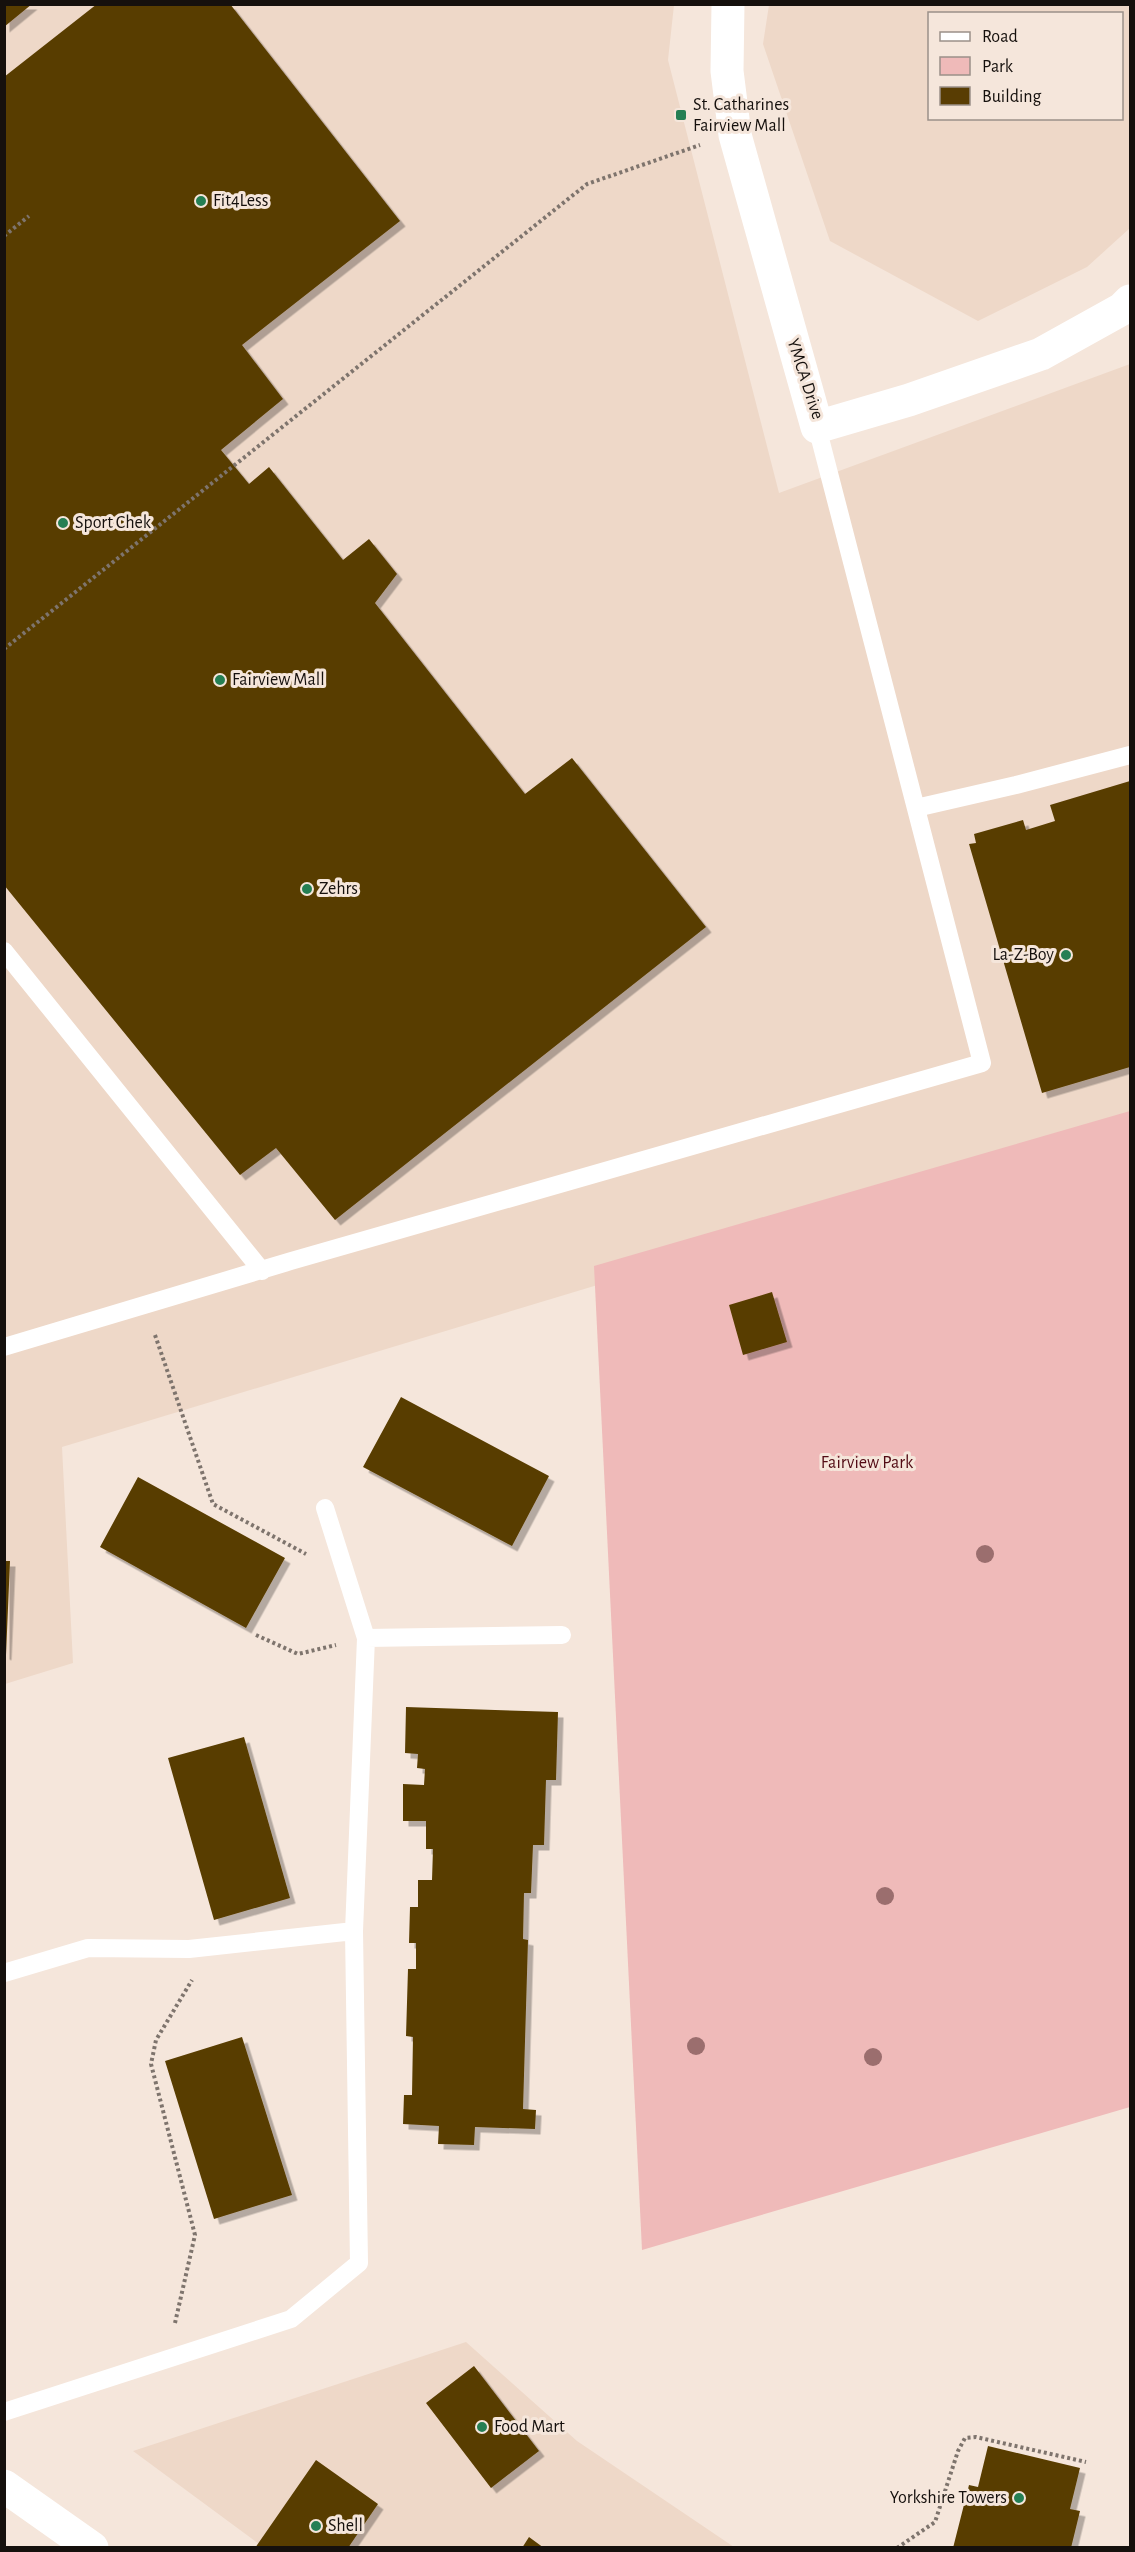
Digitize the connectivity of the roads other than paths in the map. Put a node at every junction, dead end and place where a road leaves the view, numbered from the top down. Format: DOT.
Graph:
graph roads {
  1 [pos="728,4"];
  2 [pos="1131,301"];
  3 [pos="817,427"];
  4 [pos="1131,755"];
  5 [pos="916,807"];
  6 [pos="4,951"];
  7 [pos="262,1271"];
  8 [pos="4,1347"];
  9 [pos="325,1508"];
  10 [pos="562,1635"];
  11 [pos="366,1638"];
  12 [pos="354,1931"];
  13 [pos="4,1973"];
  14 [pos="4,2412"];
  15 [pos="4,2486"];
  16 [pos="92,2547"];
  1 -- 3 [label="street, YMCA Drive"];
  2 -- 3 [label="street, YMCA Drive"];
  3 -- 5 [label="lane"];
  4 -- 5 [label="lane"];
  5 -- 7 [label="lane"];
  6 -- 7 [label="lane"];
  7 -- 8 [label="lane"];
  9 -- 11 [label="lane"];
  10 -- 11 [label="lane"];
  11 -- 12 [label="lane"];
  12 -- 13 [label="lane"];
  12 -- 14 [label="lane"];
  15 -- 16 [label="street"];
}
